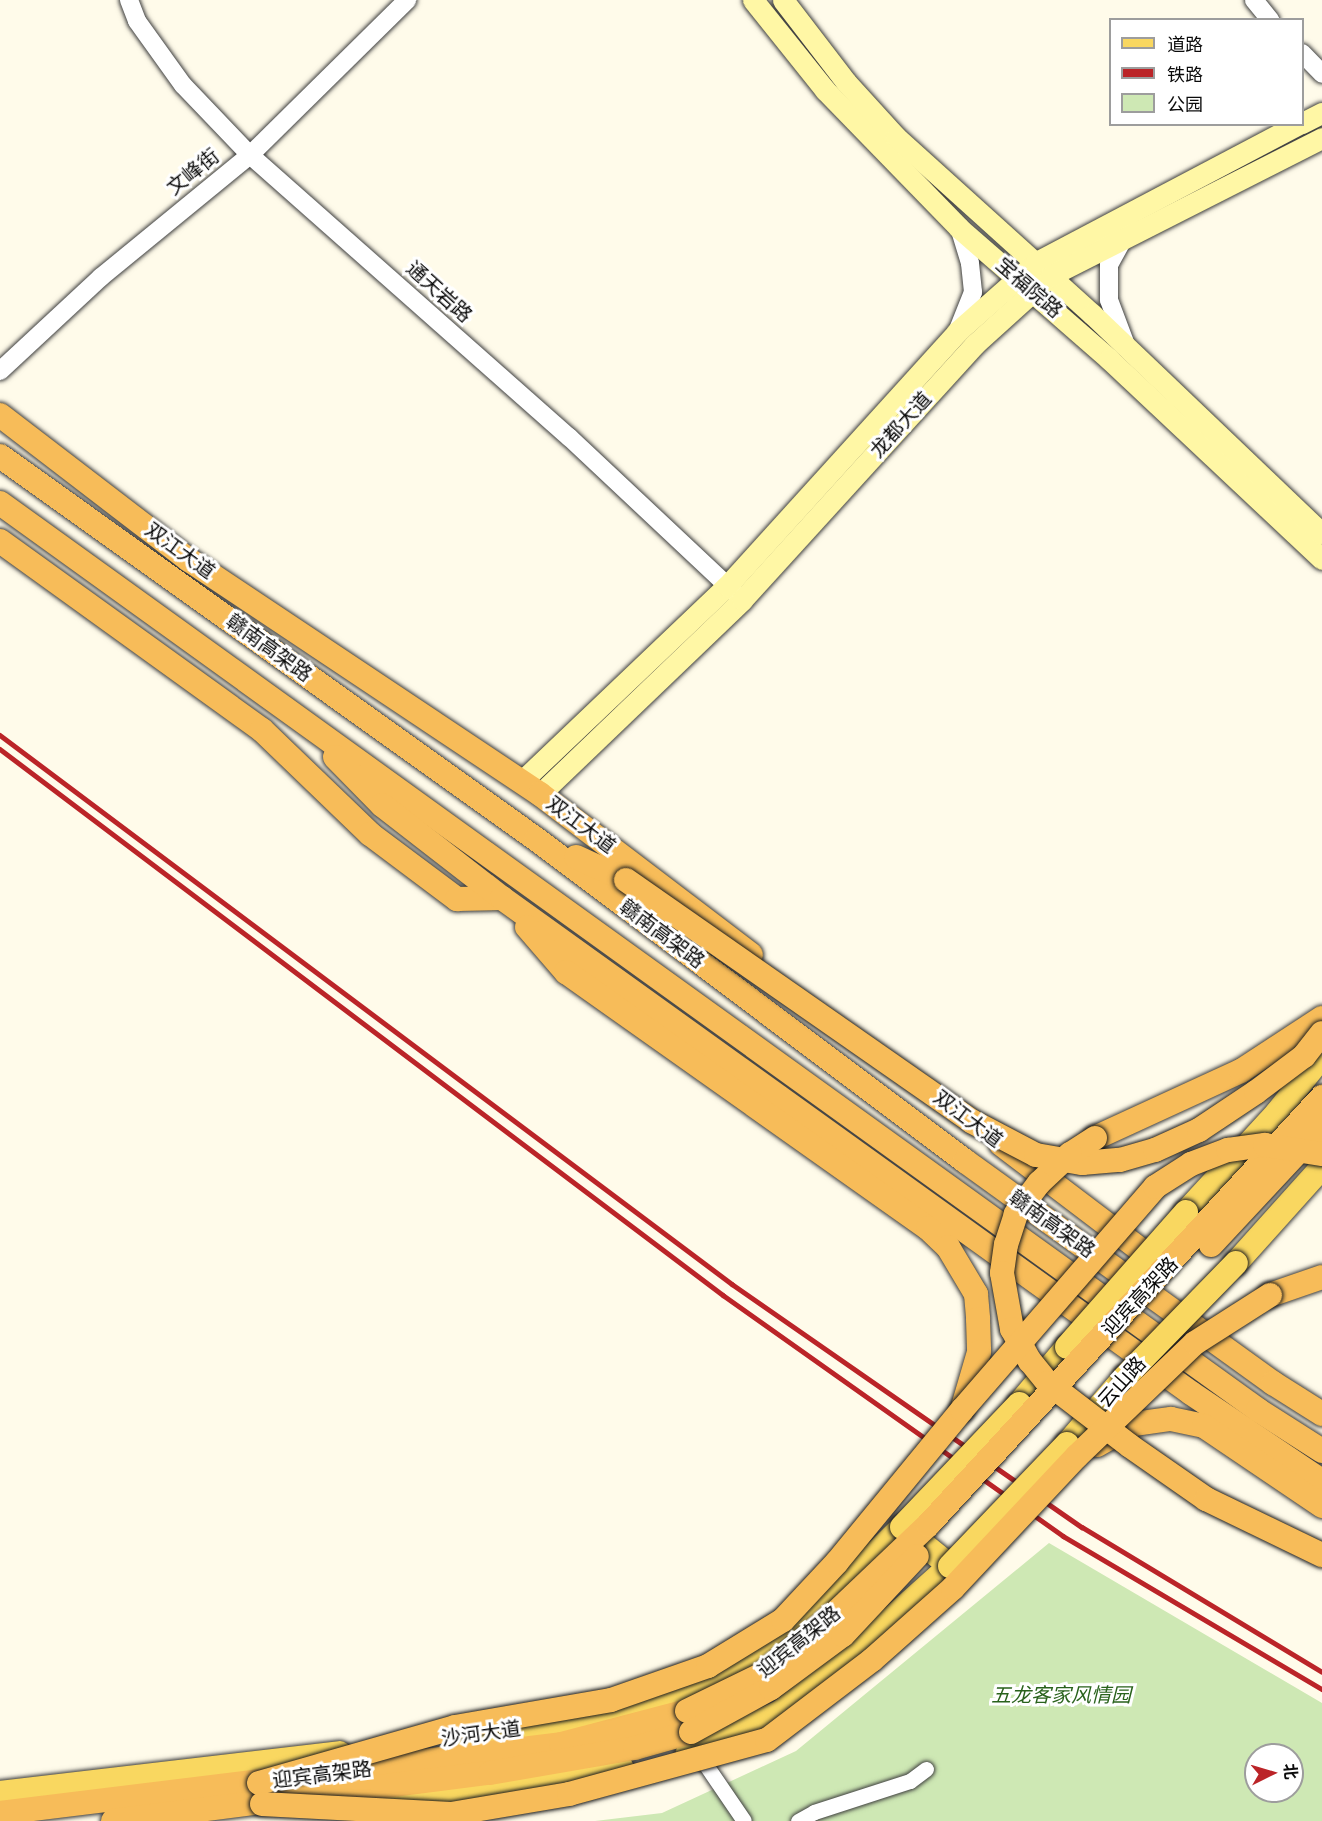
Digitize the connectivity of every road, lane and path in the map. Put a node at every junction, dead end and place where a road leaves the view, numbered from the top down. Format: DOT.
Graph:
graph roads {
  1 [pos="129,0"];
  2 [pos="406,0"];
  3 [pos="753,0"];
  4 [pos="783,0"];
  5 [pos="1254,0"];
  6 [pos="1268,18"];
  7 [pos="1304,55"];
  8 [pos="1322,74"];
  9 [pos="1322,113"];
  10 [pos="1304,122"];
  11 [pos="1294,126"];
  12 [pos="1279,130"];
  13 [pos="1322,138"];
  14 [pos="250,155"];
  15 [pos="959,228"];
  16 [pos="1125,236"];
  17 [pos="1042,269"];
  18 [pos="1026,284"];
  19 [pos="957,332"];
  20 [pos="1127,347"];
  21 [pos="0,371"];
  22 [pos="0,415"];
  23 [pos="0,456"];
  24 [pos="0,503"];
  25 [pos="1322,534"];
  26 [pos="0,541"];
  27 [pos="1322,559"];
  28 [pos="734,593"];
  29 [pos="292,712"];
  30 [pos="531,788"];
  31 [pos="536,839"];
  32 [pos="502,898"];
  33 [pos="1322,1018"];
  34 [pos="1322,1033"];
  35 [pos="1322,1056"];
  36 [pos="1322,1097"];
  37 [pos="1322,1126"];
  38 [pos="1239,1154"];
  39 [pos="1322,1154"];
  40 [pos="1322,1167"];
  41 [pos="1295,1198"];
  42 [pos="1148,1256"];
  43 [pos="1322,1277"];
  44 [pos="962,1410"];
  45 [pos="1322,1414"];
  46 [pos="1072,1450"];
  47 [pos="1322,1451"];
  48 [pos="1322,1481"];
  49 [pos="1322,1506"];
  50 [pos="902,1527"];
  51 [pos="1322,1555"];
  52 [pos="950,1566"];
  53 [pos="696,1751"];
  54 [pos="926,1768"];
  55 [pos="0,1793"];
  56 [pos="261,1794"];
  57 [pos="0,1813"];
  58 [pos="113,1821"];
  59 [pos="201,1821"];
  60 [pos="744,1821"];
  61 [pos="798,1821"];
  1 -- 14 [label="street, 通天岩路"];
  2 -- 14 [label="street, 文峰街"];
  3 -- 15 [label="main road, 宝福院路"];
  4 -- 17 [label="main road, 宝福院路"];
  5 -- 6 [label="street"];
  7 -- 8 [label="street"];
  9 -- 10 [label="main road, 龙都大道"];
  11 -- 12 [label="main road, 龙都大道"];
  12 -- 17 [label="main road, 龙都大道"];
  13 -- 16 [label="main road, 龙都大道"];
  14 -- 21 [label="street, 文峰街"];
  14 -- 28 [label="street, 通天岩路"];
  15 -- 18 [label="main road, 宝福院路"];
  15 -- 19 [label="street"];
  16 -- 17 [label="main road, 龙都大道"];
  16 -- 20 [label="street"];
  17 -- 18 [label="main road, 龙都大道"];
  17 -- 20 [label="main road, 宝福院路"];
  18 -- 19 [label="main road, 龙都大道"];
  18 -- 27 [label="main road, 宝福院路"];
  18 -- 28 [label="main road, 龙都大道"];
  19 -- 28 [label="main road, 龙都大道"];
  20 -- 25 [label="main road, 宝福院路"];
  22 -- 30 [label="highway, 双江大道"];
  23 -- 31 [label="highway, 赣南高架路"];
  24 -- 29 [label="highway, 赣南高架路"];
  26 -- 32 [label="highway"];
  28 -- 30 [label="main road, 龙都大道"];
  29 -- 32 [label="highway"];
  29 -- 47 [label="highway, 赣南高架路"];
  30 -- 42 [label="highway, 双江大道"];
  31 -- 34 [label="highway, bridge"];
  31 -- 45 [label="highway, 赣南高架路"];
  32 -- 44 [label="highway"];
  32 -- 48 [label="highway"];
  33 -- 51 [label="highway, bridge"];
  35 -- 38 [label="main road"];
  36 -- 56 [label="highway, 迎宾高架路, bridge"];
  37 -- 56 [label="highway, 迎宾高架路, bridge"];
  38 -- 41 [label="main road"];
  38 -- 42 [label="main road, bridge"];
  39 -- 44 [label="highway, bridge"];
  40 -- 41 [label="main road, 云山路"];
  41 -- 46 [label="main road, 云山路, bridge"];
  42 -- 50 [label="main road, 沙河大道, bridge"];
  43 -- 46 [label="highway, bridge"];
  44 -- 56 [label="highway, bridge"];
  46 -- 49 [label="highway, bridge"];
  46 -- 52 [label="main road, 云山路, bridge"];
  46 -- 56 [label="highway, bridge"];
  50 -- 52 [label="main road"];
  50 -- 55 [label="main road, 沙河大道"];
  52 -- 53 [label="main road"];
  53 -- 59 [label="main road"];
  53 -- 60 [label="street"];
  54 -- 61 [label="street"];
  56 -- 57 [label="highway, 迎宾高架路"];
  56 -- 58 [label="highway, 迎宾高架路"];
}
